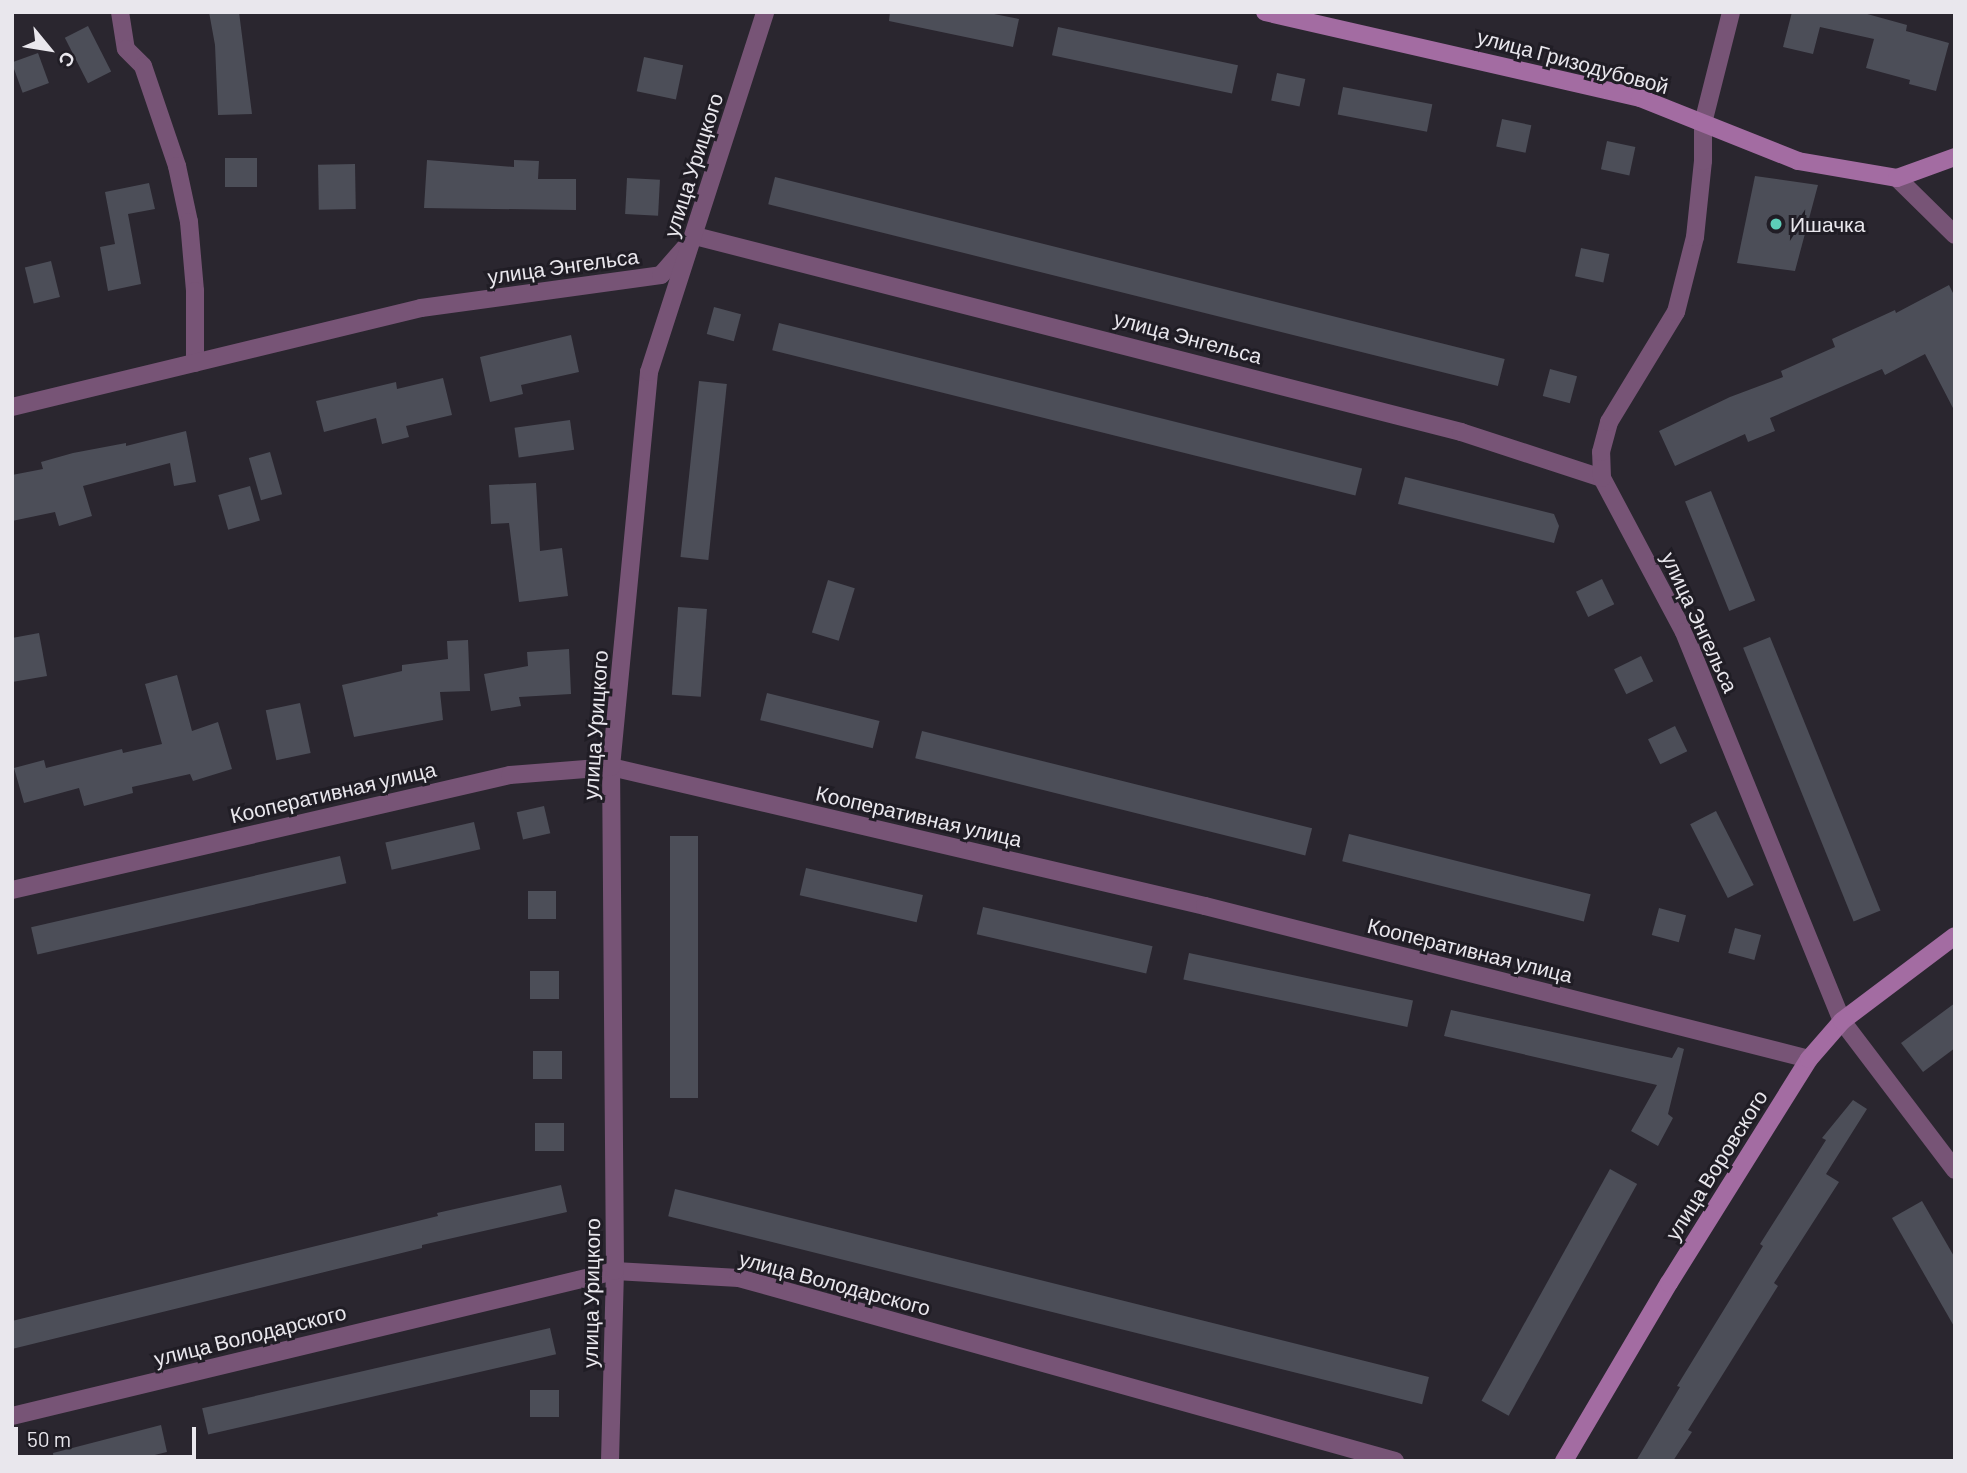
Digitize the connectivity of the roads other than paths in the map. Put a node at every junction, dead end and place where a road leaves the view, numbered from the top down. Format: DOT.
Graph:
graph roads {
  1 [pos="120,12"];
  2 [pos="765,12"];
  3 [pos="1265,12"];
  4 [pos="1731,12"];
  5 [pos="1703,123"];
  6 [pos="1955,158"];
  7 [pos="1897,178"];
  8 [pos="1955,235"];
  9 [pos="695,236"];
  10 [pos="195,363"];
  11 [pos="12,407"];
  12 [pos="1602,478"];
  13 [pos="611,767"];
  14 [pos="12,890"];
  15 [pos="1955,936"];
  16 [pos="1842,1021"];
  17 [pos="1810,1059"];
  18 [pos="1955,1170"];
  19 [pos="615,1271"];
  20 [pos="12,1416"];
  21 [pos="610,1461"];
  22 [pos="1395,1461"];
  23 [pos="1564,1461"];
  1 -- 10 [label="street"];
  2 -- 9 [label="street, улица Урицкого"];
  3 -- 5 [label="street, улица Гризодубовой"];
  4 -- 5 [label="street"];
  5 -- 7 [label="street, улица Гризодубовой"];
  5 -- 12 [label="street"];
  6 -- 7 [label="street"];
  7 -- 8 [label="street"];
  9 -- 10 [label="street, улица Энгельса"];
  9 -- 12 [label="street, улица Энгельса"];
  9 -- 13 [label="street, улица Урицкого"];
  10 -- 11 [label="street, улица Энгельса"];
  12 -- 16 [label="street, улица Энгельса"];
  13 -- 14 [label="street, Кооперативная улица"];
  13 -- 17 [label="street, Кооперативная улица"];
  13 -- 19 [label="street, улица Урицкого"];
  15 -- 16 [label="street, улица Воровского"];
  16 -- 17 [label="street, улица Воровского"];
  16 -- 18 [label="street, улица Энгельса"];
  17 -- 23 [label="street, улица Воровского"];
  19 -- 20 [label="street, улица Володарского"];
  19 -- 21 [label="street, улица Урицкого"];
  19 -- 22 [label="street, улица Володарского"];
}
